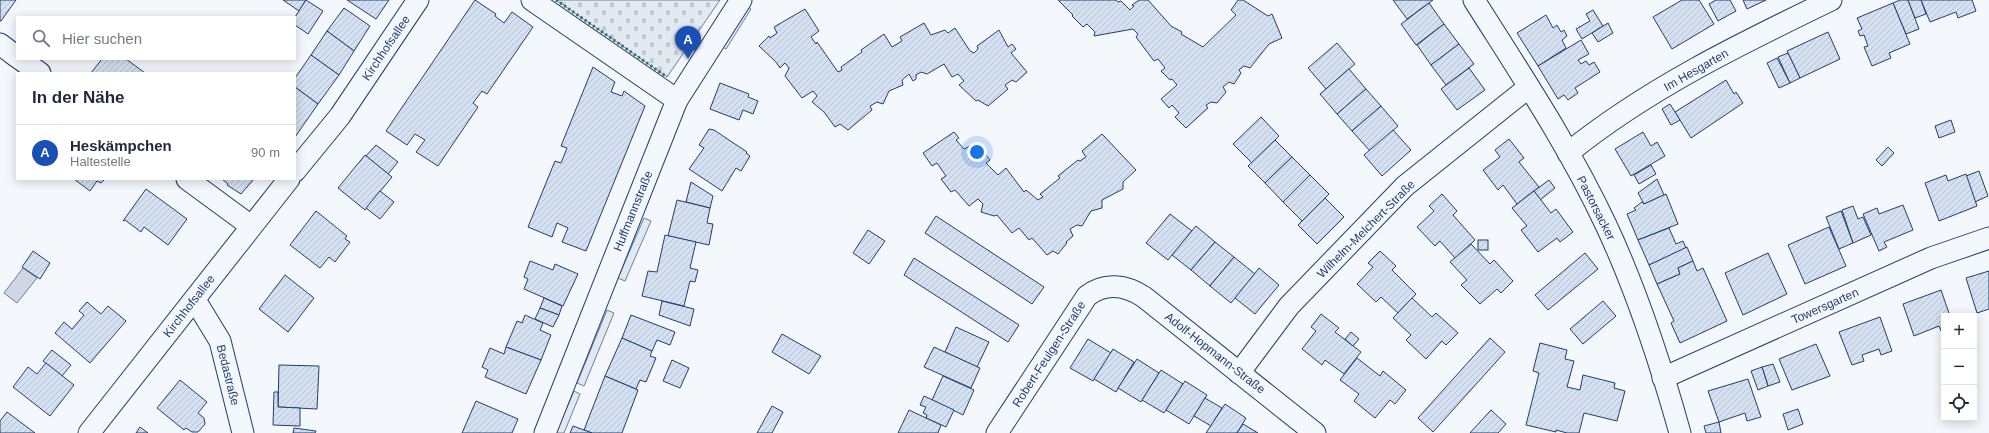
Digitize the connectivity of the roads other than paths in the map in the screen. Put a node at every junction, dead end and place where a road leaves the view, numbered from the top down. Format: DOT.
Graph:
graph roads {
  1 [pos="418,0"];
  2 [pos="532,0"];
  3 [pos="741,0"];
  4 [pos="1474,0"];
  5 [pos="1831,0"];
  6 [pos="0,44"];
  7 [pos="16,56"];
  8 [pos="21,60"];
  9 [pos="39,72"];
  10 [pos="1529,87"];
  11 [pos="677,100"];
  12 [pos="1568,153"];
  13 [pos="296,171"];
  14 [pos="188,180"];
  15 [pos="288,180"];
  16 [pos="251,226"];
  17 [pos="1989,238"];
  18 [pos="1108,286"];
  19 [pos="195,300"];
  20 [pos="1239,373"];
  21 [pos="1663,378"];
  22 [pos="89,433"];
  23 [pos="243,433"];
  24 [pos="545,433"];
  25 [pos="997,433"];
  26 [pos="1315,433"];
  27 [pos="1680,433"];
  1 -- 13 [label="street, Kirchhofsallee"];
  2 -- 11 [label="street"];
  3 -- 11 [label="street, Huffmannstraße"];
  4 -- 10 [label="street, Pastorsacker"];
  5 -- 12 [label="street, Im Hesgarten"];
  6 -- 7 [label="street"];
  8 -- 9 [label="street"];
  10 -- 12 [label="street, Pastorsacker"];
  10 -- 20 [label="street, Wilhelm-Melchert-Straße"];
  11 -- 24 [label="street, Huffmannstraße"];
  12 -- 21 [label="street, Pastorsacker"];
  14 -- 16 [label="street"];
  15 -- 16 [label="street, Kirchhofsallee"];
  16 -- 19 [label="street, Kirchhofsallee"];
  17 -- 21 [label="street, Towersgarten"];
  18 -- 20 [label="street, Adolf-Hopmann-Straße"];
  18 -- 25 [label="street, Robert-Feulgen-Straße"];
  19 -- 22 [label="street, Kirchhofsallee"];
  19 -- 23 [label="street, Bedastraße"];
  20 -- 26 [label="street, Adolf-Hopmann-Straße"];
  21 -- 27 [label="street, Pastorsacker"];
}
